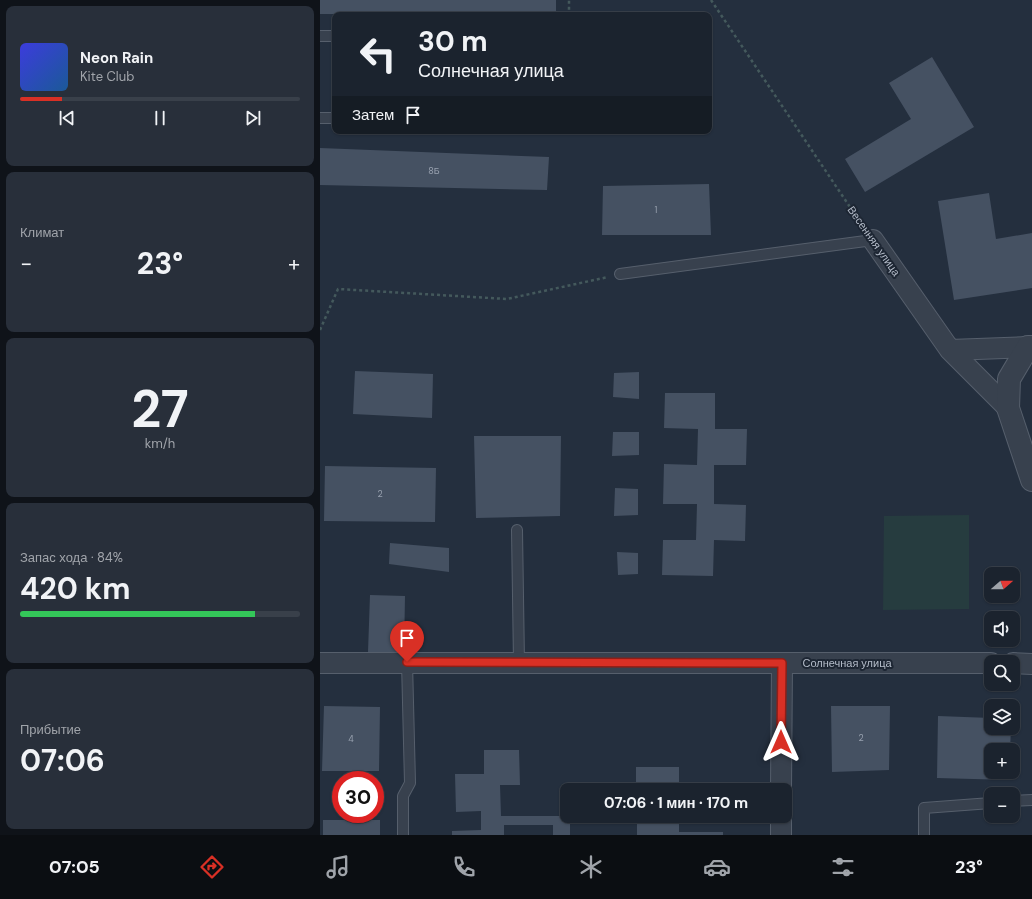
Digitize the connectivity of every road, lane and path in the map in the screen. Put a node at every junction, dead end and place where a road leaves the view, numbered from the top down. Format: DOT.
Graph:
graph roads {
  1 [pos="569,0"];
  2 [pos="711,0"];
  3 [pos="569,12"];
  4 [pos="320,36"];
  5 [pos="332,36"];
  6 [pos="320,118"];
  7 [pos="332,118"];
  8 [pos="873,240"];
  9 [pos="620,274"];
  10 [pos="320,330"];
  11 [pos="1030,347"];
  12 [pos="950,350"];
  13 [pos="1008,408"];
  14 [pos="1032,480"];
  15 [pos="517,530"];
  16 [pos="407,662"];
  17 [pos="320,663"];
  18 [pos="519,663"];
  19 [pos="782,663"];
  20 [pos="984,664"];
  21 [pos="1020,664"];
  22 [pos="1032,664"];
  23 [pos="781,783"];
  24 [pos="1032,800"];
  25 [pos="1020,801"];
  26 [pos="984,804"];
  27 [pos="781,823"];
  28 [pos="403,835"];
  29 [pos="781,835"];
  30 [pos="924,835"];
  1 -- 3 [label="path"];
  2 -- 8 [label="path, Весенняя улица"];
  4 -- 5 [label="lane"];
  6 -- 7 [label="lane"];
  8 -- 9 [label="lane"];
  8 -- 12 [label="street, Весенняя улица"];
  9 -- 10 [label="path"];
  11 -- 12 [label="street"];
  11 -- 13 [label="street"];
  12 -- 13 [label="street, Весенняя улица"];
  13 -- 14 [label="street, Весенняя улица"];
  15 -- 18 [label="lane"];
  16 -- 17 [label="street, Солнечная улица"];
  16 -- 18 [label="street, Солнечная улица"];
  16 -- 28 [label="lane"];
  18 -- 19 [label="street, Солнечная улица"];
  19 -- 20 [label="street, Солнечная улица"];
  19 -- 23 [label="street"];
  21 -- 22 [label="street"];
  24 -- 25 [label="lane"];
  26 -- 30 [label="lane"];
  27 -- 29 [label="street"];
}
